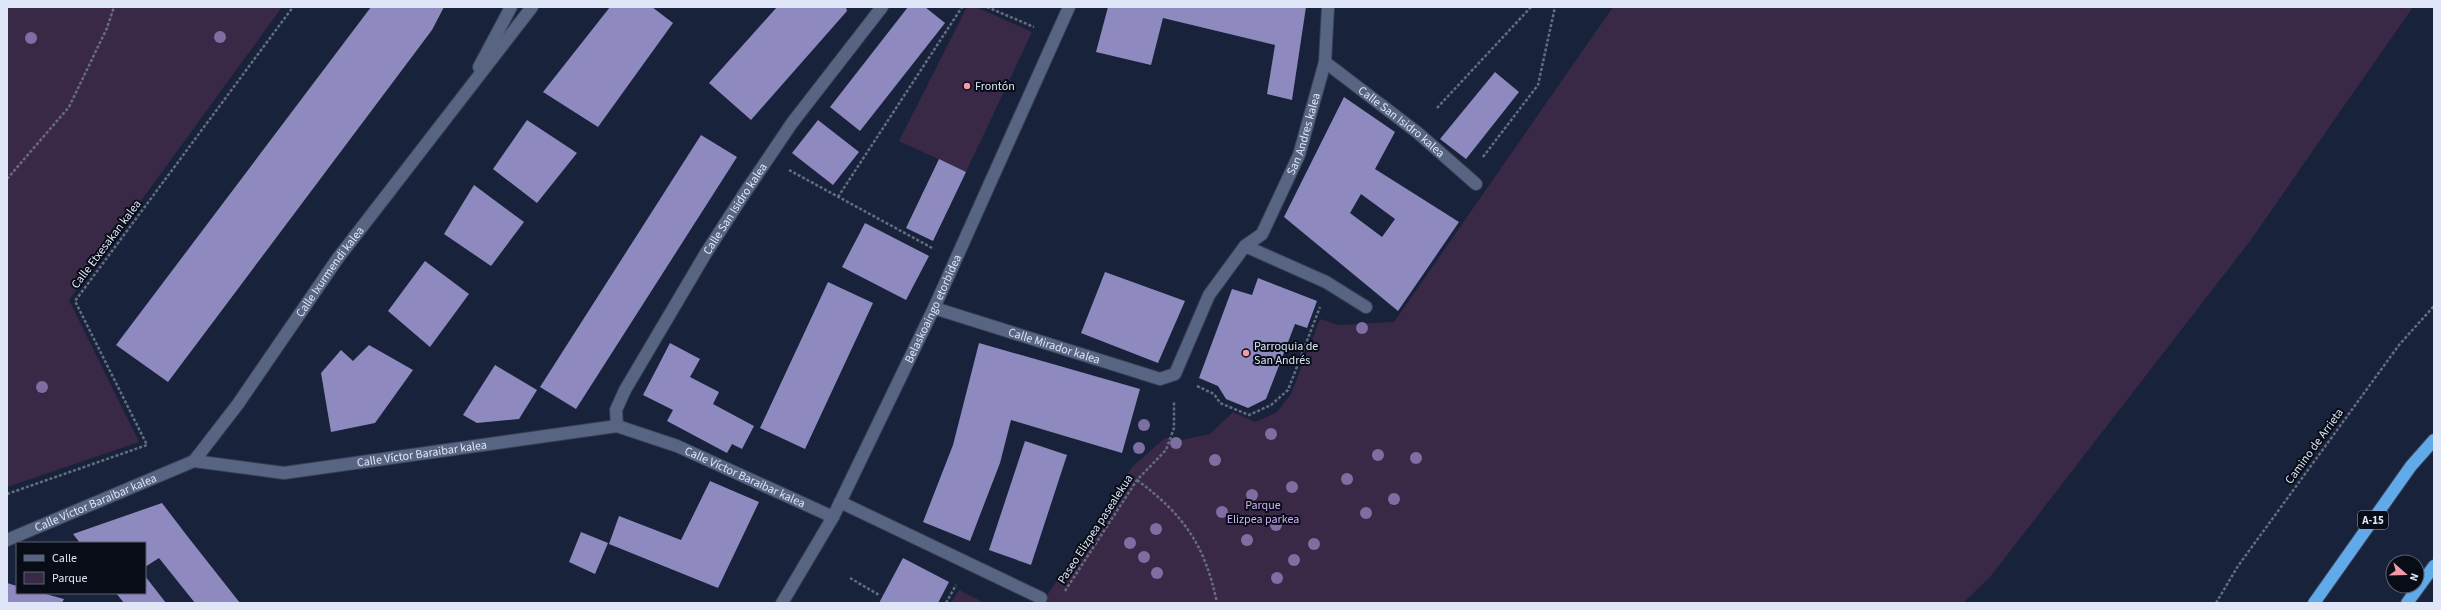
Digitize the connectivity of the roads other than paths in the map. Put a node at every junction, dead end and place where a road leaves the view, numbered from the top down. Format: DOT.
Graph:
graph roads {
  1 [pos="511,7"];
  2 [pos="532,7"];
  3 [pos="882,7"];
  4 [pos="1069,7"];
  5 [pos="1328,7"];
  6 [pos="1325,62"];
  7 [pos="470,86"];
  8 [pos="1472,180"];
  9 [pos="1245,246"];
  10 [pos="1366,307"];
  11 [pos="934,308"];
  12 [pos="1175,374"];
  13 [pos="616,426"];
  14 [pos="2434,440"];
  15 [pos="194,461"];
  16 [pos="840,502"];
  17 [pos="833,516"];
  18 [pos="7,540"];
  19 [pos="2434,566"];
  20 [pos="1041,598"];
  21 [pos="782,603"];
  22 [pos="2314,603"];
  23 [pos="2407,603"];
  1 -- 7 [label="street, Calle Ixurmendi kalea"];
  2 -- 7 [label="street, Calle Ixurmendi kalea"];
  3 -- 13 [label="street, Calle San Isidro kalea"];
  4 -- 11 [label="street, Belaskoaingo etorbidea"];
  5 -- 6 [label="street, San Andres kalea"];
  6 -- 8 [label="street, Calle San Isidro kalea"];
  6 -- 9 [label="street, San Andres kalea"];
  7 -- 15 [label="street, Calle Ixurmendi kalea"];
  9 -- 10 [label="street"];
  9 -- 12 [label="street, San Andres kalea"];
  11 -- 12 [label="street, Calle Mirador kalea"];
  11 -- 16 [label="street, Belaskoaingo etorbidea"];
  13 -- 15 [label="street, Calle Víctor Baraibar kalea"];
  13 -- 17 [label="street, Calle Víctor Baraibar kalea"];
  14 -- 22 [label="highway, A-15"];
  15 -- 18 [label="street, Calle Víctor Baraibar kalea"];
  16 -- 17 [label="street, Belaskoaingo etorbidea"];
  16 -- 20 [label="street"];
  17 -- 21 [label="street, Belaskoaingo etorbidea"];
  19 -- 23 [label="highway"];
}
